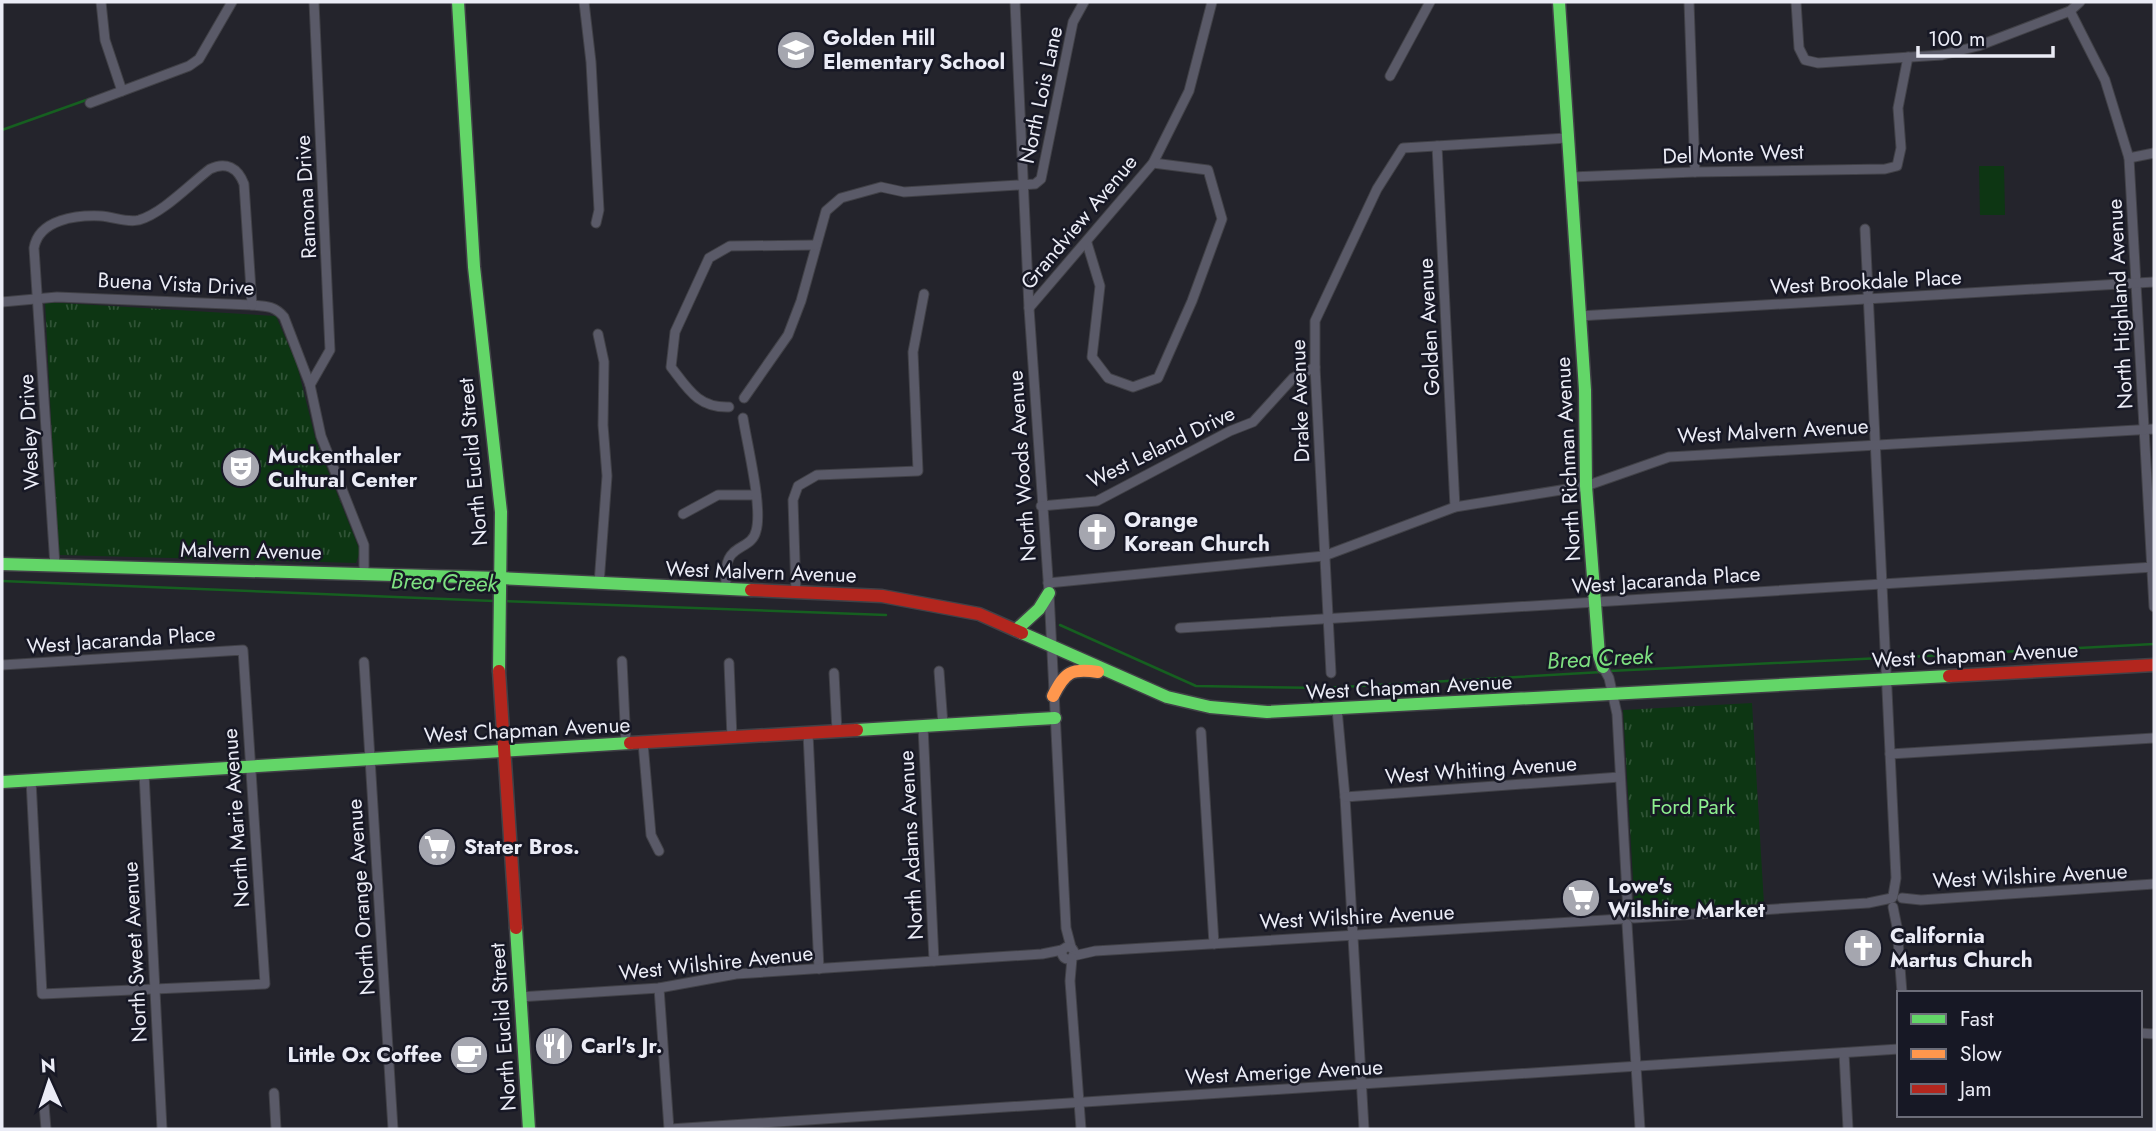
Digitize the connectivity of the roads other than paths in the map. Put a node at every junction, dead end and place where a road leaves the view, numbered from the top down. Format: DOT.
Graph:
graph roads {
  1 [pos="101,2"];
  2 [pos="232,2"];
  3 [pos="314,2"];
  4 [pos="458,2"];
  5 [pos="584,2"];
  6 [pos="1015,2"];
  7 [pos="1084,2"];
  8 [pos="1212,2"];
  9 [pos="1430,2"];
  10 [pos="1559,2"];
  11 [pos="1689,2"];
  12 [pos="1796,2"];
  13 [pos="2080,2"];
  14 [pos="2070,11"];
  15 [pos="1908,58"];
  16 [pos="1390,76"];
  17 [pos="121,92"];
  18 [pos="90,103"];
  19 [pos="1567,138"];
  20 [pos="1437,146"];
  21 [pos="2154,153"];
  22 [pos="2129,158"];
  23 [pos="1153,163"];
  24 [pos="1695,172"];
  25 [pos="1571,177"];
  26 [pos="1024,184"];
  27 [pos="596,223"];
  28 [pos="1865,229"];
  29 [pos="1087,243"];
  30 [pos="816,245"];
  31 [pos="2154,282"];
  32 [pos="2137,283"];
  33 [pos="924,294"];
  34 [pos="38,297"];
  35 [pos="1868,299"];
  36 [pos="2,302"];
  37 [pos="252,305"];
  38 [pos="1029,309"];
  39 [pos="1579,316"];
  40 [pos="598,334"];
  41 [pos="1315,367"];
  42 [pos="310,385"];
  43 [pos="744,398"];
  44 [pos="729,407"];
  45 [pos="743,418"];
  46 [pos="2150,430"];
  47 [pos="1874,445"];
  48 [pos="1586,486"];
  49 [pos="756,495"];
  50 [pos="1041,506"];
  51 [pos="1455,507"];
  52 [pos="683,514"];
  53 [pos="1324,556"];
  54 [pos="2,564"];
  55 [pos="55,566"];
  56 [pos="2153,567"];
  57 [pos="364,573"];
  58 [pos="500,578"];
  59 [pos="598,584"];
  60 [pos="1881,584"];
  61 [pos="1048,588"];
  62 [pos="726,590"];
  63 [pos="796,593"];
  64 [pos="1595,602"];
  65 [pos="2154,607"];
  66 [pos="1328,619"];
  67 [pos="1180,628"];
  68 [pos="1016,630"];
  69 [pos="1050,645"];
  70 [pos="243,650"];
  71 [pos="622,661"];
  72 [pos="363,662"];
  73 [pos="729,663"];
  74 [pos="2,665"];
  75 [pos="2154,665"];
  76 [pos="939,671"];
  77 [pos="834,673"];
  78 [pos="1331,673"];
  79 [pos="1606,673"];
  80 [pos="1116,674"];
  81 [pos="1886,680"];
  82 [pos="1613,695"];
  83 [pos="1053,696"];
  84 [pos="1337,709"];
  85 [pos="1055,718"];
  86 [pos="943,725"];
  87 [pos="923,726"];
  88 [pos="836,731"];
  89 [pos="1201,732"];
  90 [pos="808,733"];
  91 [pos="732,738"];
  92 [pos="2154,738"];
  93 [pos="643,743"];
  94 [pos="626,744"];
  95 [pos="504,751"];
  96 [pos="1890,754"];
  97 [pos="369,758"];
  98 [pos="250,766"];
  99 [pos="144,772"];
  100 [pos="1620,777"];
  101 [pos="32,780"];
  102 [pos="2,782"];
  103 [pos="1345,797"];
  104 [pos="659,851"];
  105 [pos="2154,886"];
  106 [pos="1897,902"];
  107 [pos="1627,918"];
  108 [pos="1351,935"];
  109 [pos="1214,944"];
  110 [pos="1068,953"];
  111 [pos="934,961"];
  112 [pos="819,969"];
  113 [pos="154,988"];
  114 [pos="659,988"];
  115 [pos="1902,991"];
  116 [pos="519,997"];
  117 [pos="2142,1034"];
  118 [pos="2154,1034"];
  119 [pos="1897,1049"];
  120 [pos="1844,1053"];
  121 [pos="1635,1065"];
  122 [pos="1360,1086"];
  123 [pos="274,1093"];
  124 [pos="1079,1102"];
  125 [pos="44,1105"];
  126 [pos="46,1129"];
  127 [pos="162,1129"];
  128 [pos="276,1129"];
  129 [pos="393,1129"];
  130 [pos="529,1129"];
  131 [pos="670,1129"];
  132 [pos="1081,1129"];
  133 [pos="1364,1129"];
  134 [pos="1640,1129"];
  135 [pos="1848,1129"];
  1 -- 17 [label="street"];
  2 -- 17 [label="street"];
  3 -- 42 [label="street, Ramona Drive"];
  4 -- 58 [label="main road, North Euclid Street"];
  5 -- 27 [label="street"];
  6 -- 26 [label="street, North Woods Avenue"];
  7 -- 26 [label="street, North Lois Lane"];
  8 -- 23 [label="street, Grandview Avenue"];
  9 -- 16 [label="street"];
  10 -- 19 [label="main road, North Richman Avenue"];
  11 -- 24 [label="street"];
  12 -- 15 [label="street"];
  13 -- 14 [label="street"];
  14 -- 15 [label="street"];
  14 -- 22 [label="street, North Highland Avenue"];
  15 -- 24 [label="street, Del Monte West"];
  17 -- 18 [label="street"];
  19 -- 20 [label="street"];
  19 -- 25 [label="main road, North Richman Avenue"];
  20 -- 41 [label="street, Drake Avenue"];
  20 -- 51 [label="street, Golden Avenue"];
  21 -- 22 [label="street"];
  22 -- 32 [label="street, North Highland Avenue"];
  23 -- 29 [label="street, Grandview Avenue"];
  23 -- 29 [label="street"];
  24 -- 25 [label="street, Del Monte West"];
  25 -- 39 [label="main road, North Richman Avenue"];
  26 -- 30 [label="street"];
  26 -- 38 [label="street, North Woods Avenue"];
  28 -- 35 [label="street"];
  29 -- 38 [label="street, Grandview Avenue"];
  30 -- 43 [label="street"];
  30 -- 44 [label="street"];
  31 -- 32 [label="street, West Brookdale Place"];
  32 -- 35 [label="street, West Brookdale Place"];
  32 -- 46 [label="street, North Highland Avenue"];
  33 -- 63 [label="street"];
  34 -- 36 [label="street, Buena Vista Drive"];
  34 -- 37 [label="street, Buena Vista Drive"];
  34 -- 37 [label="street, Wesley Drive"];
  34 -- 55 [label="street, Wesley Drive"];
  35 -- 39 [label="street, West Brookdale Place"];
  35 -- 47 [label="street"];
  37 -- 42 [label="street, Buena Vista Drive"];
  38 -- 50 [label="street, North Woods Avenue"];
  39 -- 48 [label="main road, North Richman Avenue"];
  40 -- 59 [label="street"];
  41 -- 50 [label="street, West Leland Drive"];
  41 -- 53 [label="street, Drake Avenue"];
  42 -- 57 [label="street, Buena Vista Drive"];
  45 -- 49 [label="street"];
  46 -- 47 [label="street, West Malvern Avenue"];
  46 -- 56 [label="street, North Highland Avenue"];
  47 -- 48 [label="street, West Malvern Avenue"];
  47 -- 60 [label="street"];
  48 -- 51 [label="street, West Malvern Avenue"];
  48 -- 64 [label="main road, North Richman Avenue"];
  49 -- 52 [label="street"];
  49 -- 62 [label="street"];
  50 -- 61 [label="street, North Woods Avenue"];
  51 -- 53 [label="street, West Malvern Avenue"];
  53 -- 61 [label="street"];
  53 -- 66 [label="street, Drake Avenue"];
  54 -- 55 [label="main road, Malvern Avenue"];
  55 -- 57 [label="main road, Malvern Avenue"];
  56 -- 60 [label="street, West Jacaranda Place"];
  56 -- 65 [label="street, North Highland Avenue"];
  57 -- 58 [label="main road, Malvern Avenue"];
  58 -- 59 [label="main road, West Malvern Avenue"];
  58 -- 95 [label="main road, North Euclid Street"];
  59 -- 62 [label="main road, West Malvern Avenue"];
  60 -- 64 [label="street, West Jacaranda Place"];
  60 -- 81 [label="street"];
  61 -- 68 [label="main road"];
  61 -- 69 [label="street, North Woods Avenue"];
  62 -- 63 [label="main road, West Malvern Avenue"];
  63 -- 68 [label="main road, West Malvern Avenue"];
  64 -- 66 [label="street, West Jacaranda Place"];
  64 -- 79 [label="main road, North Richman Avenue"];
  66 -- 67 [label="street, West Jacaranda Place"];
  66 -- 78 [label="street, Drake Avenue"];
  68 -- 69 [label="main road, West Chapman Avenue"];
  69 -- 80 [label="main road, West Chapman Avenue"];
  69 -- 83 [label="street, North Woods Avenue"];
  70 -- 74 [label="street, West Jacaranda Place"];
  70 -- 98 [label="street, North Marie Avenue"];
  71 -- 94 [label="street"];
  72 -- 97 [label="street, North Orange Avenue"];
  73 -- 91 [label="street"];
  75 -- 81 [label="main road, West Chapman Avenue"];
  76 -- 86 [label="street"];
  77 -- 88 [label="street"];
  79 -- 82 [label="street, North Richman Avenue"];
  80 -- 83 [label="main road"];
  80 -- 84 [label="main road, West Chapman Avenue"];
  81 -- 82 [label="main road, West Chapman Avenue"];
  81 -- 96 [label="street"];
  82 -- 84 [label="main road, West Chapman Avenue"];
  82 -- 100 [label="street, North Richman Avenue"];
  83 -- 85 [label="street, North Woods Avenue"];
  84 -- 103 [label="street"];
  85 -- 86 [label="main road, West Chapman Avenue"];
  85 -- 110 [label="street, North Woods Avenue"];
  86 -- 87 [label="main road, West Chapman Avenue"];
  87 -- 88 [label="main road, West Chapman Avenue"];
  87 -- 111 [label="street, North Adams Avenue"];
  88 -- 90 [label="main road, West Chapman Avenue"];
  89 -- 109 [label="street"];
  90 -- 91 [label="main road, West Chapman Avenue"];
  90 -- 112 [label="street"];
  91 -- 93 [label="main road, West Chapman Avenue"];
  92 -- 96 [label="street"];
  93 -- 94 [label="main road, West Chapman Avenue"];
  93 -- 104 [label="street"];
  94 -- 95 [label="main road, West Chapman Avenue"];
  95 -- 97 [label="main road, West Chapman Avenue"];
  95 -- 116 [label="main road, North Euclid Street"];
  96 -- 106 [label="street"];
  97 -- 98 [label="main road, West Chapman Avenue"];
  97 -- 129 [label="street, North Orange Avenue"];
  98 -- 99 [label="main road, West Chapman Avenue"];
  98 -- 113 [label="street, North Marie Avenue"];
  99 -- 101 [label="main road, West Chapman Avenue"];
  99 -- 113 [label="street, North Sweet Avenue"];
  100 -- 103 [label="street, West Whiting Avenue"];
  100 -- 107 [label="street, North Richman Avenue"];
  101 -- 102 [label="main road, West Chapman Avenue"];
  101 -- 113 [label="street"];
  103 -- 108 [label="street"];
  105 -- 106 [label="street, West Wilshire Avenue"];
  106 -- 107 [label="street, West Wilshire Avenue"];
  106 -- 115 [label="street"];
  107 -- 108 [label="street, West Wilshire Avenue"];
  107 -- 121 [label="street, North Richman Avenue"];
  108 -- 109 [label="street, West Wilshire Avenue"];
  108 -- 122 [label="street"];
  109 -- 110 [label="street, West Wilshire Avenue"];
  110 -- 111 [label="street, West Wilshire Avenue"];
  110 -- 124 [label="street, North Woods Avenue"];
  111 -- 112 [label="street, West Wilshire Avenue"];
  112 -- 114 [label="street, West Wilshire Avenue"];
  113 -- 127 [label="street, North Sweet Avenue"];
  114 -- 116 [label="street, West Wilshire Avenue"];
  114 -- 131 [label="street"];
  116 -- 130 [label="main road, North Euclid Street"];
  117 -- 118 [label="street"];
  119 -- 120 [label="street, West Amerige Avenue"];
  120 -- 121 [label="street, West Amerige Avenue"];
  120 -- 135 [label="street"];
  121 -- 122 [label="street, West Amerige Avenue"];
  121 -- 134 [label="street, North Richman Avenue"];
  122 -- 124 [label="street, West Amerige Avenue"];
  122 -- 133 [label="street"];
  123 -- 128 [label="street"];
  124 -- 131 [label="street, West Amerige Avenue"];
  124 -- 132 [label="street, North Woods Avenue"];
  125 -- 126 [label="street"];
}
